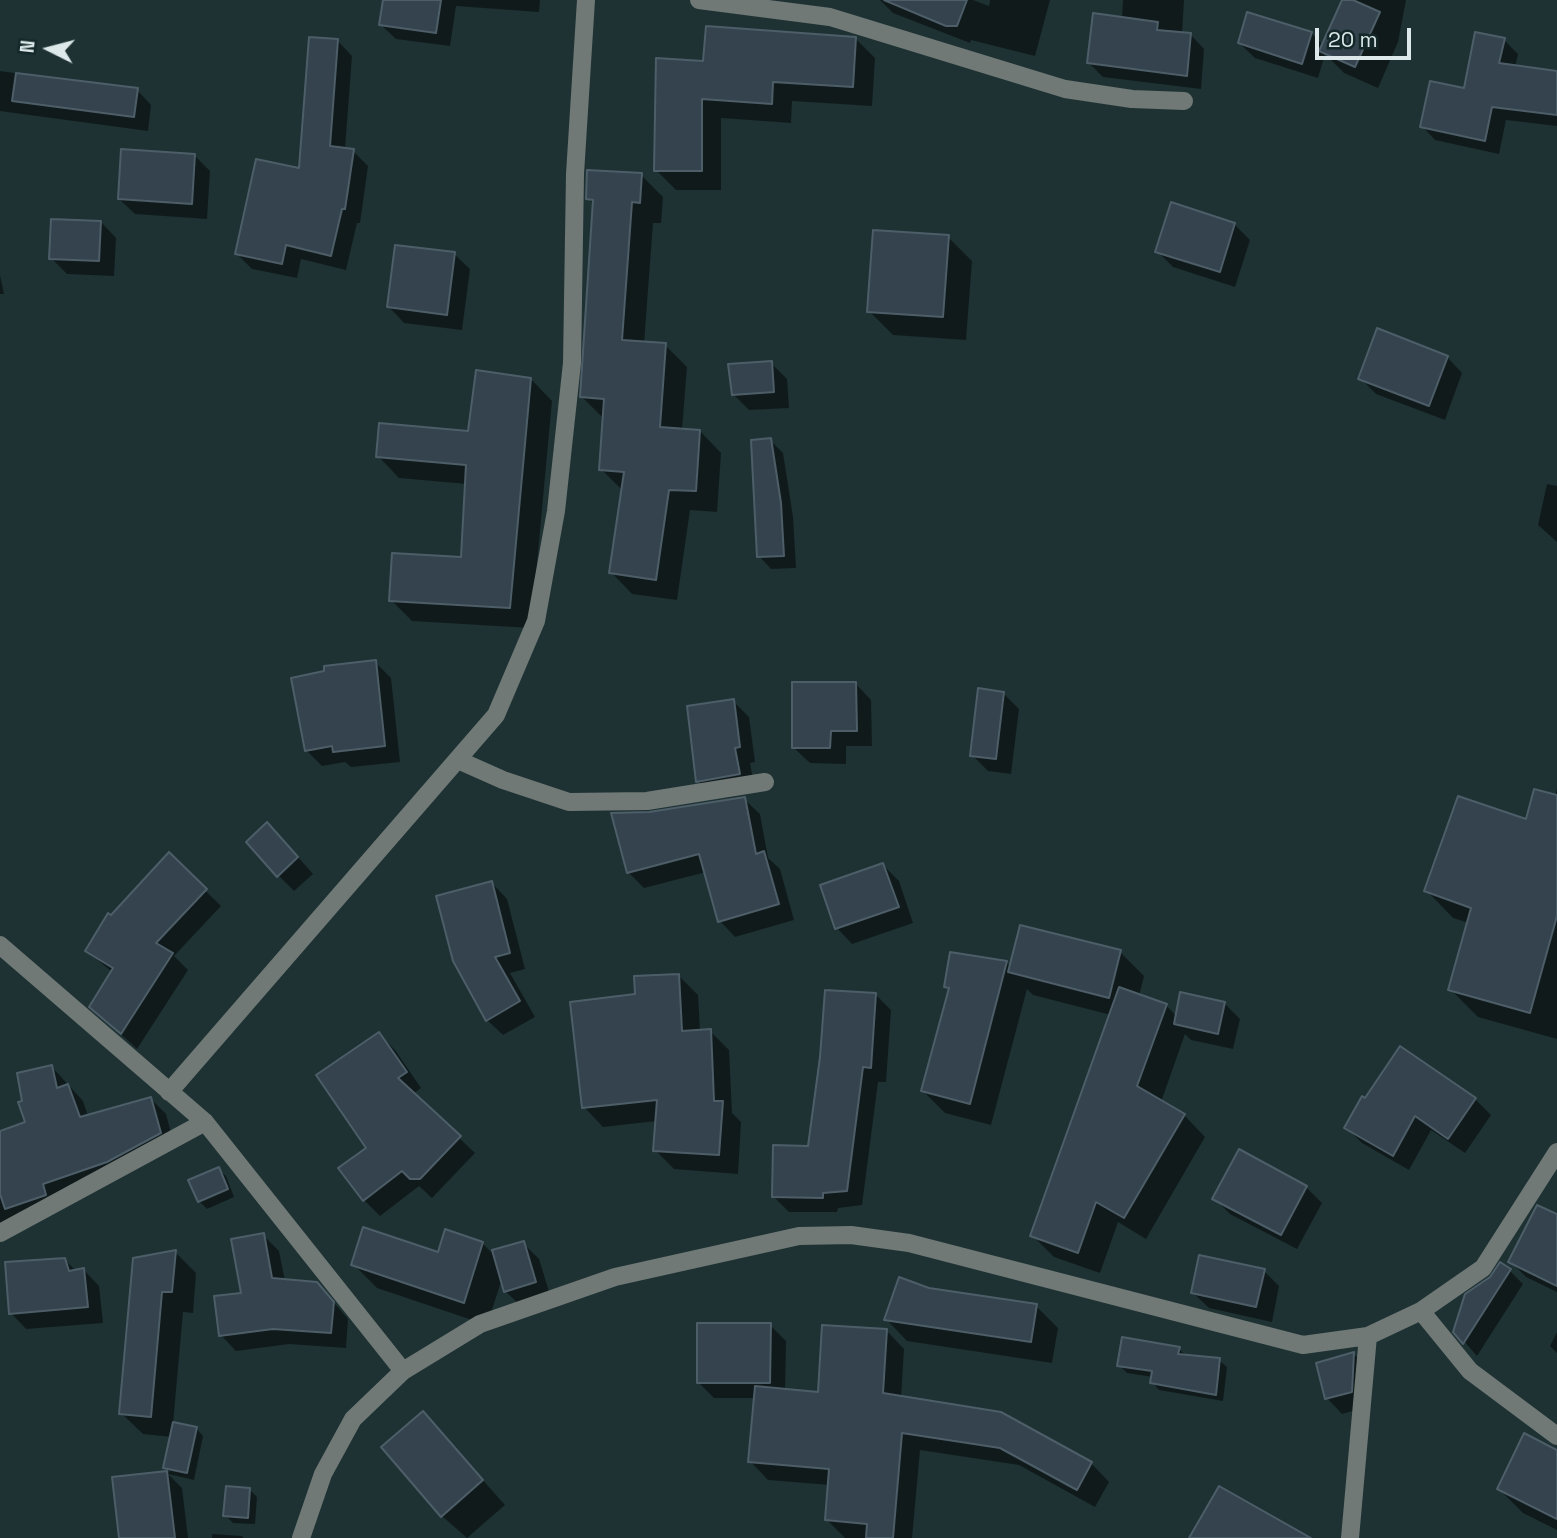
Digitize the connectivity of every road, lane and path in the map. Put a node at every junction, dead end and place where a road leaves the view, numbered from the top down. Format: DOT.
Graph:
graph roads {
  1 [pos="586,0"];
  2 [pos="699,0"];
  3 [pos="1184,101"];
  4 [pos="458,760"];
  5 [pos="765,782"];
  6 [pos="0,946"];
  7 [pos="169,1092"];
  8 [pos="205,1122"];
  9 [pos="1557,1152"];
  10 [pos="0,1233"];
  11 [pos="1421,1311"];
  12 [pos="1368,1336"];
  13 [pos="403,1371"];
  14 [pos="1557,1436"];
  15 [pos="301,1538"];
  16 [pos="1350,1538"];
  1 -- 4 [label="street"];
  2 -- 3 [label="street"];
  4 -- 5 [label="street"];
  4 -- 7 [label="street"];
  6 -- 7 [label="street"];
  7 -- 8 [label="street"];
  8 -- 10 [label="street"];
  8 -- 13 [label="street"];
  9 -- 11 [label="street"];
  11 -- 12 [label="street"];
  11 -- 14 [label="street"];
  12 -- 13 [label="street"];
  12 -- 16 [label="street"];
  13 -- 15 [label="street"];
}
